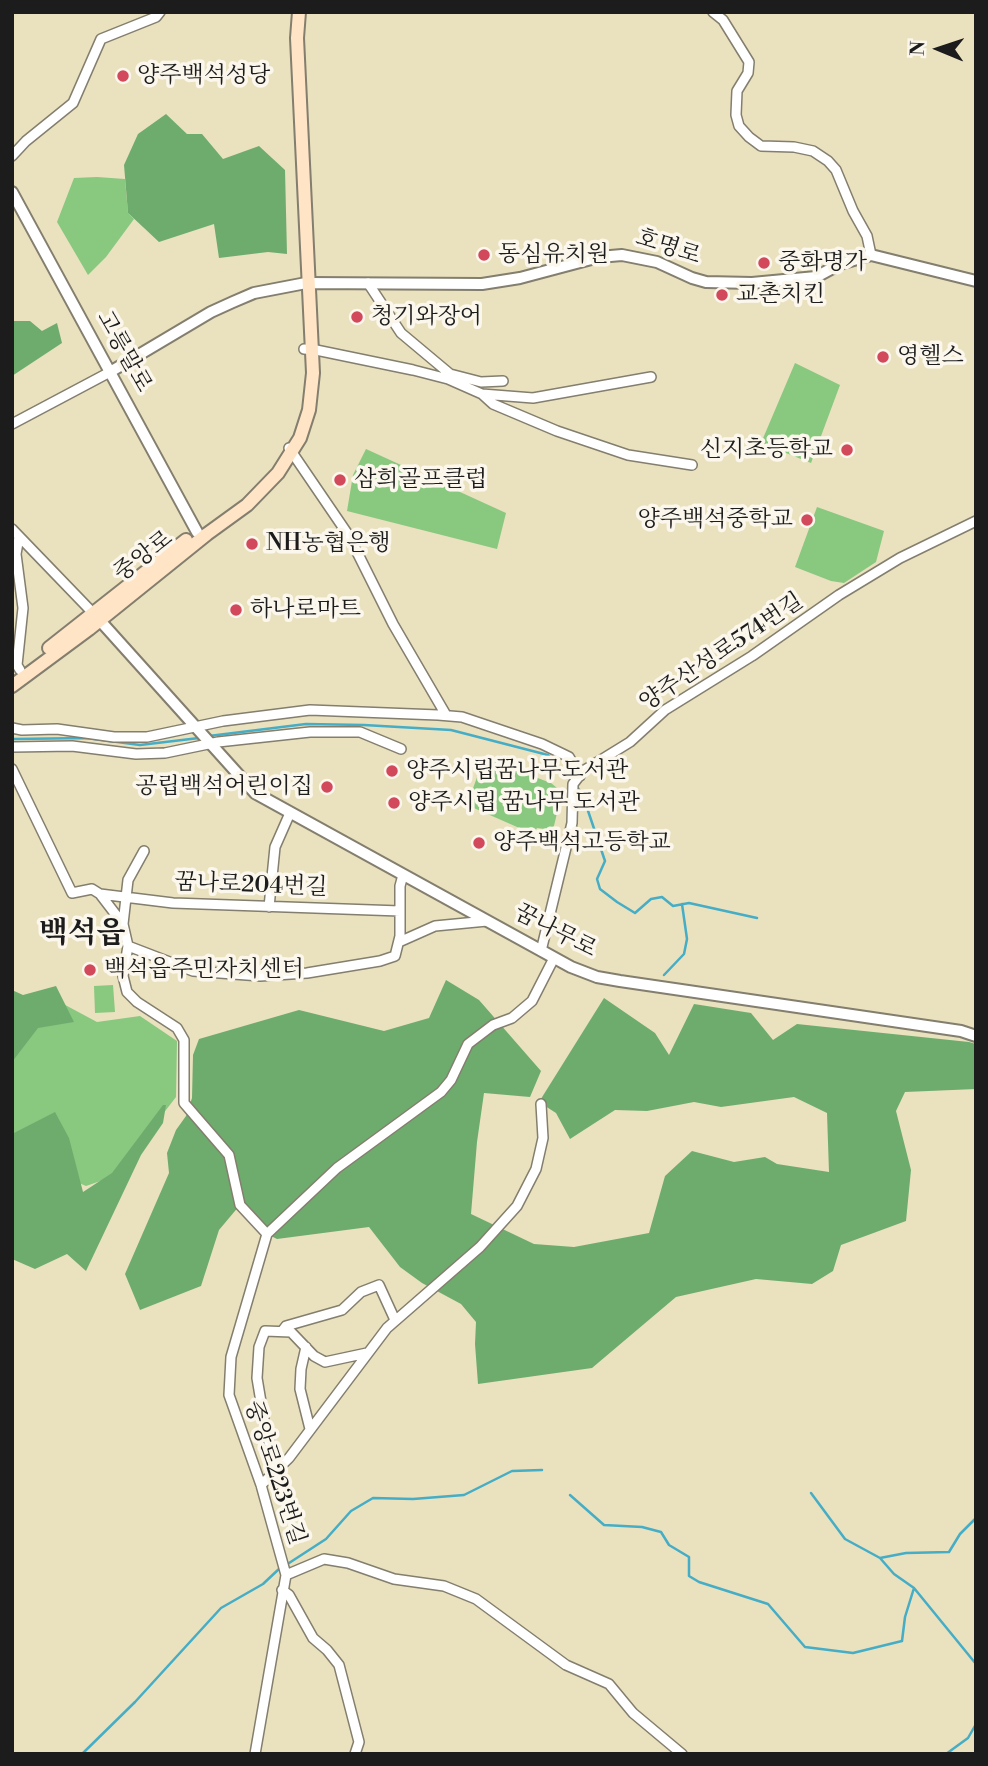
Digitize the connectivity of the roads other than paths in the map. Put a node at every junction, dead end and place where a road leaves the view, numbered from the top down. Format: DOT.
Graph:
graph roads {
  1 [pos="160,12"];
  2 [pos="292,12"];
  3 [pos="299,12"];
  4 [pos="713,12"];
  5 [pos="12,156"];
  6 [pos="12,192"];
  7 [pos="306,226"];
  8 [pos="871,255"];
  9 [pos="976,281"];
  10 [pos="306,283"];
  11 [pos="365,283"];
  12 [pos="308,349"];
  13 [pos="110,372"];
  14 [pos="651,377"];
  15 [pos="503,381"];
  16 [pos="482,394"];
  17 [pos="12,424"];
  18 [pos="291,449"];
  19 [pos="692,465"];
  20 [pos="976,521"];
  21 [pos="197,532"];
  22 [pos="16,533"];
  23 [pos="96,617"];
  24 [pos="16,673"];
  25 [pos="12,686"];
  26 [pos="446,715"];
  27 [pos="194,727"];
  28 [pos="12,728"];
  29 [pos="210,743"];
  30 [pos="12,747"];
  31 [pos="401,749"];
  32 [pos="12,769"];
  33 [pos="576,780"];
  34 [pos="290,813"];
  35 [pos="144,851"];
  36 [pos="403,875"];
  37 [pos="100,894"];
  38 [pos="128,897"];
  39 [pos="269,907"];
  40 [pos="400,911"];
  41 [pos="487,921"];
  42 [pos="123,924"];
  43 [pos="399,942"];
  44 [pos="128,946"];
  45 [pos="541,951"];
  46 [pos="554,958"];
  47 [pos="976,1036"];
  48 [pos="541,1104"];
  49 [pos="267,1234"];
  50 [pos="395,1320"];
  51 [pos="283,1330"];
  52 [pos="306,1348"];
  53 [pos="368,1353"];
  54 [pos="310,1429"];
  55 [pos="277,1469"];
  56 [pos="261,1485"];
  57 [pos="286,1573"];
  58 [pos="282,1590"];
  59 [pos="255,1754"];
  60 [pos="355,1754"];
  61 [pos="682,1754"];
  1 -- 5 [label="street"];
  2 -- 10 [label="main road, 중앙로"];
  3 -- 7 [label="main road, 중앙로"];
  4 -- 8 [label="street"];
  6 -- 13 [label="street, 고릉말로"];
  7 -- 10 [label="main road, 중앙로"];
  7 -- 11 [label="street"];
  8 -- 9 [label="street"];
  8 -- 11 [label="street, 호명로"];
  10 -- 11 [label="street, 호명로"];
  10 -- 12 [label="main road, 중앙로"];
  10 -- 13 [label="street"];
  11 -- 15 [label="street"];
  12 -- 16 [label="street"];
  12 -- 18 [label="main road, 중앙로"];
  13 -- 17 [label="street"];
  13 -- 21 [label="street, 고릉말로"];
  14 -- 16 [label="street"];
  16 -- 19 [label="street"];
  18 -- 21 [label="main road, 중앙로"];
  18 -- 23 [label="main road, 중앙로"];
  18 -- 26 [label="street"];
  20 -- 33 [label="street, 양주산성로574번길"];
  21 -- 23 [label="main road, 중앙로"];
  22 -- 23 [label="street"];
  22 -- 24 [label="street"];
  23 -- 24 [label="main road, 중앙로"];
  23 -- 25 [label="main road, 중앙로"];
  23 -- 27 [label="street"];
  26 -- 27 [label="street"];
  26 -- 33 [label="street"];
  27 -- 28 [label="street"];
  27 -- 29 [label="street, 꿈나무로"];
  29 -- 30 [label="street"];
  29 -- 31 [label="street"];
  29 -- 34 [label="street, 꿈나무로"];
  32 -- 37 [label="street"];
  33 -- 45 [label="street"];
  34 -- 36 [label="street, 꿈나무로"];
  34 -- 39 [label="street"];
  35 -- 38 [label="street"];
  36 -- 40 [label="street"];
  36 -- 41 [label="street, 꿈나무로"];
  37 -- 38 [label="street, 꿈나로204번길"];
  37 -- 42 [label="street"];
  38 -- 39 [label="street, 꿈나로204번길"];
  38 -- 42 [label="street"];
  39 -- 40 [label="street, 꿈나로204번길"];
  40 -- 43 [label="street"];
  41 -- 43 [label="street"];
  41 -- 45 [label="street, 꿈나무로"];
  42 -- 44 [label="street"];
  43 -- 44 [label="street"];
  44 -- 49 [label="street"];
  45 -- 46 [label="street, 꿈나무로"];
  46 -- 47 [label="street, 꿈나무로"];
  46 -- 49 [label="street"];
  48 -- 50 [label="street"];
  49 -- 56 [label="street, 중앙로223번길"];
  50 -- 51 [label="street"];
  50 -- 53 [label="street"];
  51 -- 52 [label="street"];
  51 -- 55 [label="street"];
  52 -- 53 [label="street"];
  52 -- 54 [label="street"];
  53 -- 54 [label="street"];
  54 -- 55 [label="street"];
  55 -- 56 [label="street"];
  56 -- 57 [label="street, 중앙로223번길"];
  57 -- 58 [label="street, 중앙로223번길"];
  57 -- 61 [label="street"];
  58 -- 59 [label="street, 중앙로223번길"];
  58 -- 60 [label="street"];
}
